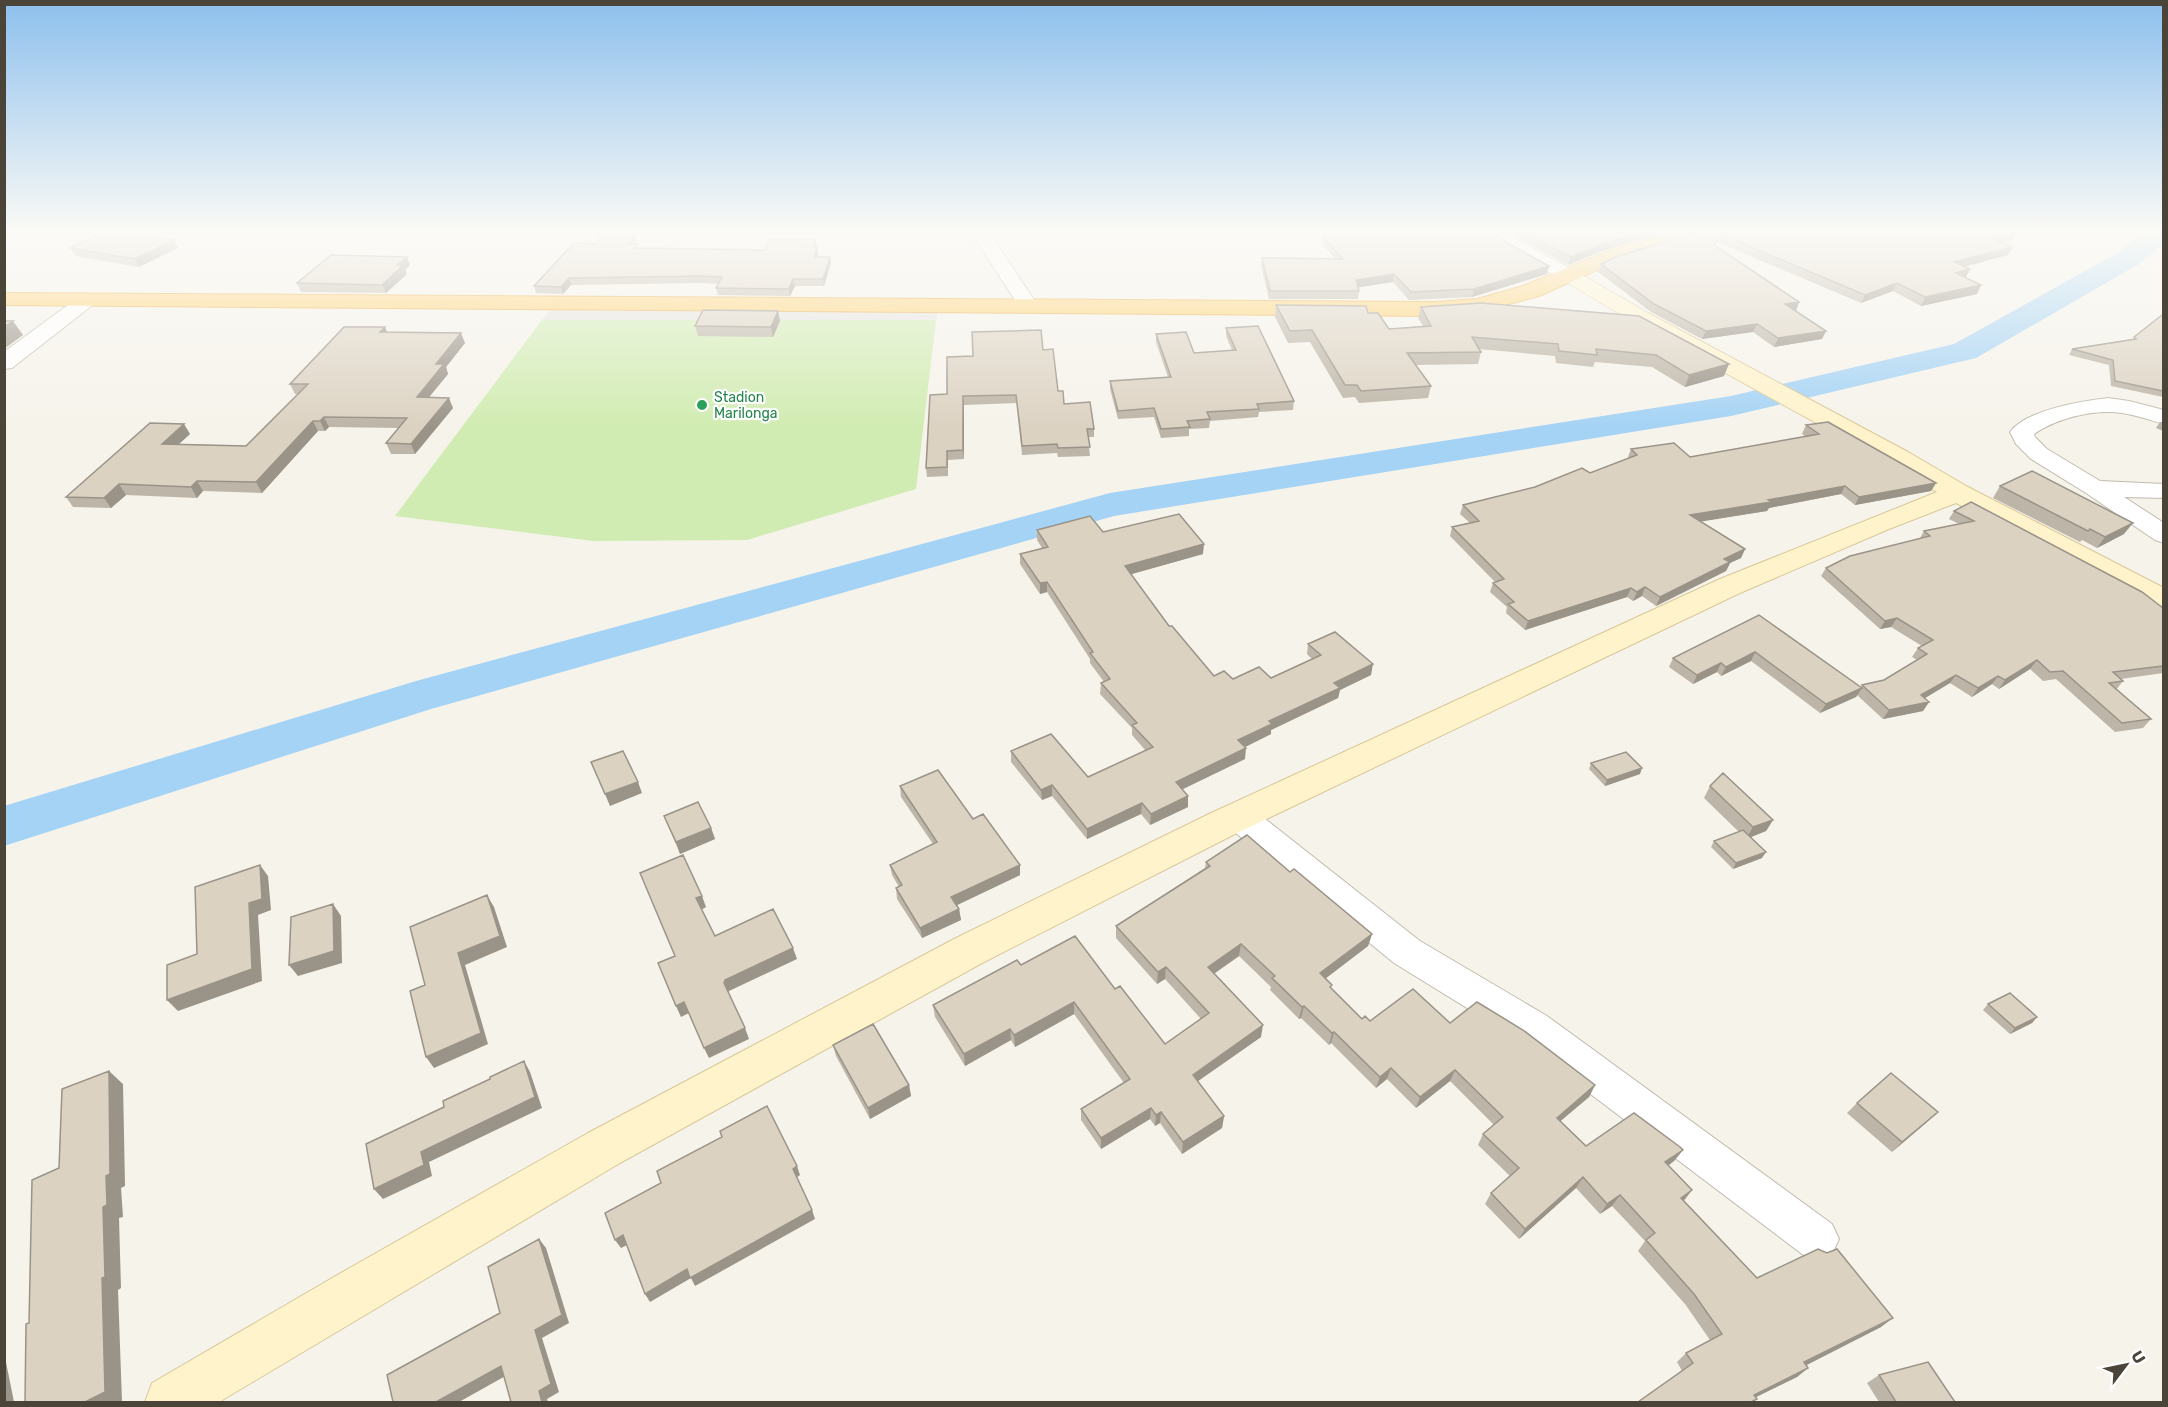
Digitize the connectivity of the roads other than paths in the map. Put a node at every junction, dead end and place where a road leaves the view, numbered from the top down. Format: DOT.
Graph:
graph roads {
  1 [pos="1022,297"];
  2 [pos="1510,297"];
  3 [pos="1604,297"];
  4 [pos="4,299"];
  5 [pos="87,300"];
  6 [pos="1479,305"];
  7 [pos="1029,307"];
  8 [pos="1536,310"];
  9 [pos="1594,314"];
  10 [pos="1640,318"];
  11 [pos="4,363"];
  12 [pos="2163,417"];
  13 [pos="2095,488"];
  14 [pos="2163,491"];
  15 [pos="1958,493"];
  16 [pos="2163,536"];
  17 [pos="2163,601"];
  18 [pos="1238,816"];
  19 [pos="1817,1239"];
  20 [pos="171,1402"];
  1 -- 7 [label="street"];
  2 -- 6 [label="highway"];
  3 -- 10 [label="street"];
  4 -- 5 [label="highway"];
  5 -- 7 [label="highway"];
  5 -- 11 [label="street"];
  6 -- 7 [label="highway"];
  6 -- 8 [label="street"];
  9 -- 10 [label="street"];
  10 -- 15 [label="street"];
  12 -- 13 [label="street"];
  13 -- 14 [label="street"];
  13 -- 16 [label="street"];
  15 -- 17 [label="street"];
  15 -- 18 [label="street"];
  18 -- 19 [label="street"];
  18 -- 20 [label="street"];
}
